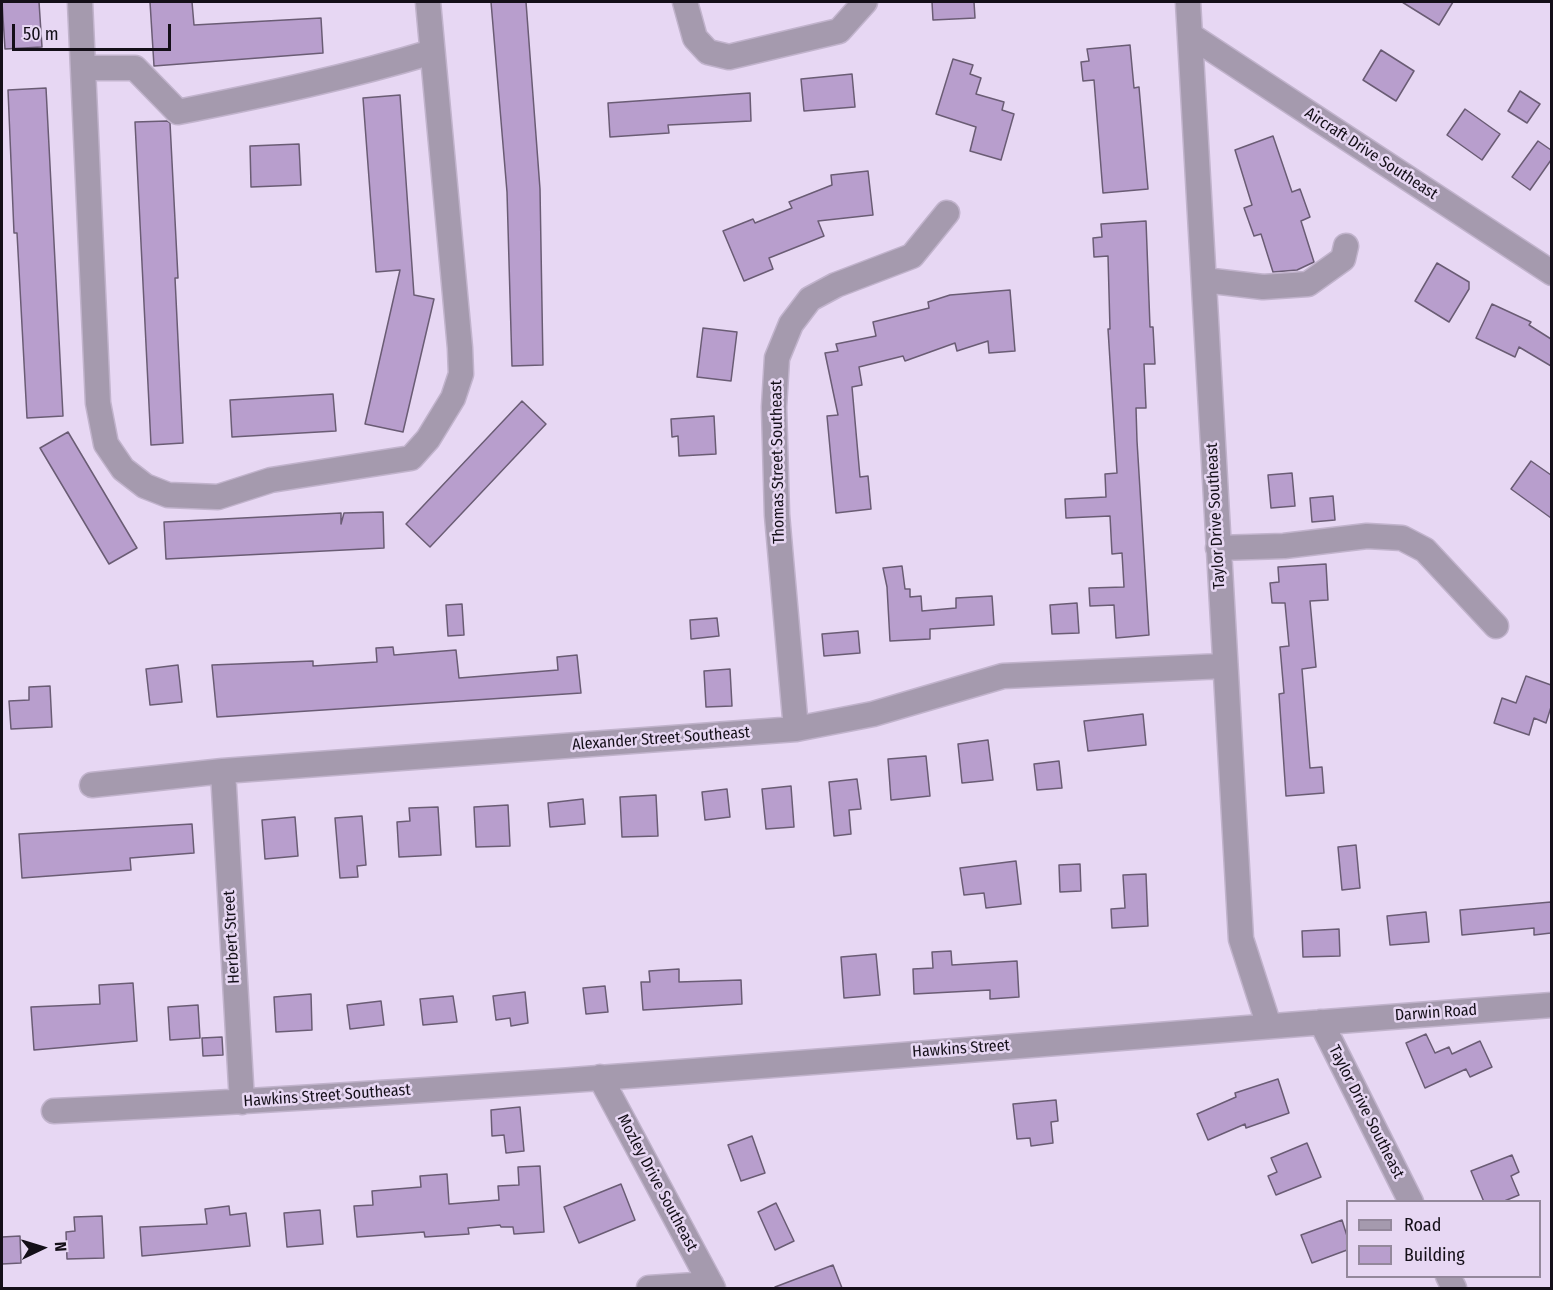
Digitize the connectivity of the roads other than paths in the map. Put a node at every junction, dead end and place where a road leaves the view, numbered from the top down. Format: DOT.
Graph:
graph roads {
  1 [pos="80,2"];
  2 [pos="428,2"];
  3 [pos="685,2"];
  4 [pos="865,2"];
  5 [pos="1188,2"];
  6 [pos="1190,35"];
  7 [pos="432,51"];
  8 [pos="84,69"];
  9 [pos="947,213"];
  10 [pos="1346,246"];
  11 [pos="1551,273"];
  12 [pos="1204,280"];
  13 [pos="1218,548"];
  14 [pos="1496,626"];
  15 [pos="1224,666"];
  16 [pos="796,729"];
  17 [pos="223,771"];
  18 [pos="92,785"];
  19 [pos="1551,1005"];
  20 [pos="1321,1022"];
  21 [pos="1269,1026"];
  22 [pos="600,1077"];
  23 [pos="242,1102"];
  24 [pos="54,1111"];
  25 [pos="1410,1200"];
  26 [pos="712,1286"];
  27 [pos="649,1288"];
  1 -- 8 [label="street"];
  2 -- 7 [label="street"];
  3 -- 4 [label="street"];
  5 -- 6 [label="street, Taylor Drive Southeast"];
  6 -- 11 [label="street, Aircraft Drive Southeast"];
  6 -- 12 [label="street, Taylor Drive Southeast"];
  7 -- 8 [label="street"];
  7 -- 8 [label="street"];
  9 -- 16 [label="street, Thomas Street Southeast"];
  10 -- 12 [label="street"];
  12 -- 13 [label="street, Taylor Drive Southeast"];
  13 -- 14 [label="street"];
  13 -- 15 [label="street, Taylor Drive Southeast"];
  15 -- 16 [label="street, Alexander Street Southeast"];
  15 -- 21 [label="street, Taylor Drive Southeast"];
  16 -- 17 [label="street, Alexander Street Southeast"];
  17 -- 18 [label="street, Alexander Street Southeast"];
  17 -- 23 [label="street, Herbert Street"];
  19 -- 20 [label="street, Darwin Road"];
  20 -- 21 [label="street, Hawkins Street"];
  20 -- 25 [label="street, Taylor Drive Southeast"];
  21 -- 22 [label="street, Hawkins Street"];
  22 -- 23 [label="street, Hawkins Street Southeast"];
  22 -- 26 [label="street, Mozley Drive Southeast"];
  23 -- 24 [label="street, Hawkins Street Southeast"];
  26 -- 27 [label="street"];
}
